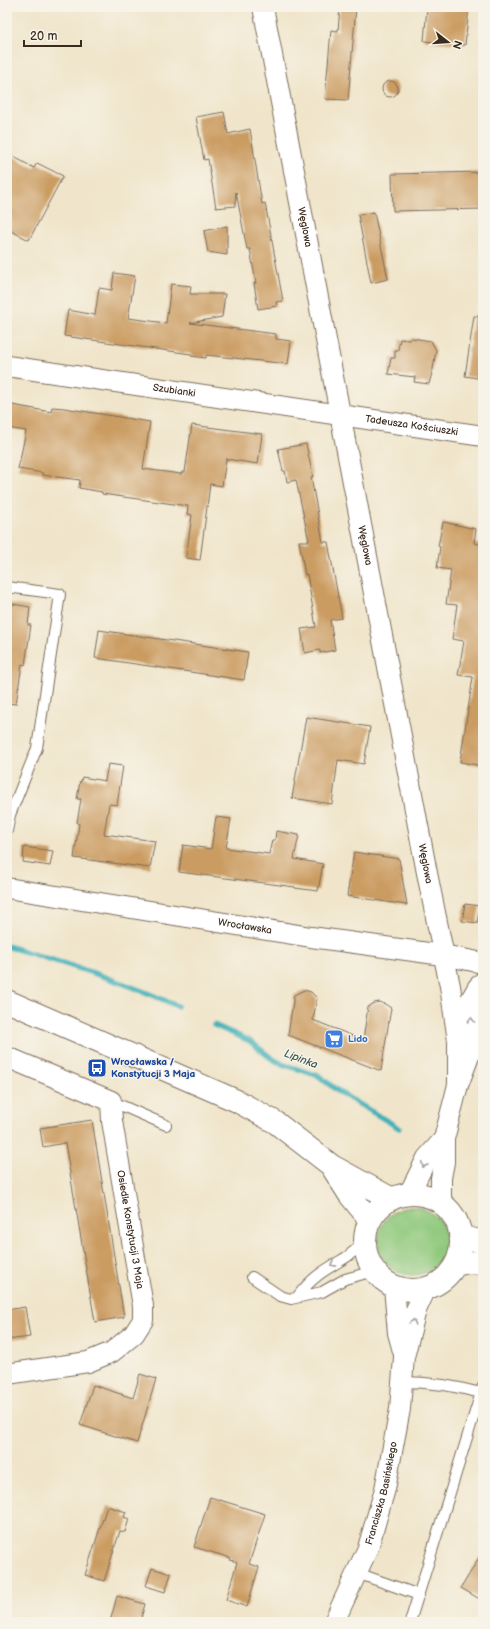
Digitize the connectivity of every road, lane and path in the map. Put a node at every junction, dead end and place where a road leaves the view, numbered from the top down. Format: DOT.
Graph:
graph roads {
  1 [pos="263,7"];
  2 [pos="7,366"];
  3 [pos="341,415"];
  4 [pos="483,436"];
  5 [pos="7,587"];
  6 [pos="8,814"];
  7 [pos="7,831"];
  8 [pos="7,888"];
  9 [pos="443,955"];
  10 [pos="483,963"];
  11 [pos="483,982"];
  12 [pos="7,1001"];
  13 [pos="7,1057"];
  14 [pos="458,1085"];
  15 [pos="111,1101"];
  16 [pos="166,1125"];
  17 [pos="444,1139"];
  18 [pos="332,1166"];
  19 [pos="401,1196"];
  20 [pos="441,1203"];
  21 [pos="370,1220"];
  22 [pos="460,1236"];
  23 [pos="365,1242"];
  24 [pos="483,1242"];
  25 [pos="483,1263"];
  26 [pos="455,1265"];
  27 [pos="374,1271"];
  28 [pos="252,1277"];
  29 [pos="394,1287"];
  30 [pos="426,1288"];
  31 [pos="298,1296"];
  32 [pos="404,1357"];
  33 [pos="7,1374"];
  34 [pos="402,1382"];
  35 [pos="482,1390"];
  36 [pos="357,1572"];
  37 [pos="419,1595"];
  38 [pos="334,1622"];
  39 [pos="410,1622"];
  1 -- 3 [label="street, Węglowa"];
  2 -- 3 [label="street, Szubianki"];
  3 -- 4 [label="street, Tadeusza Kościuszki"];
  3 -- 9 [label="street, Węglowa"];
  5 -- 6 [label="lane"];
  6 -- 7 [label="lane"];
  8 -- 9 [label="street, Wrocławska"];
  9 -- 10 [label="street, Wrocławska"];
  9 -- 14 [label="street, Węglowa"];
  14 -- 11 [label="street, Węglowa, one-way"];
  12 -- 18 [label="street"];
  13 -- 15 [label="street"];
  14 -- 17 [label="street, Węglowa"];
  15 -- 16 [label="lane"];
  15 -- 33 [label="street, Osiedle Konstytucji 3 Maja"];
  17 -- 19 [label="street, Węglowa, one-way"];
  17 -- 20 [label="street, Węglowa"];
  18 -- 19 [label="street"];
  18 -- 21 [label="street"];
  19 -- 20 [label="street"];
  19 -- 21 [label="street"];
  20 -- 22 [label="street"];
  21 -- 23 [label="street"];
  22 -- 24 [label="street"];
  22 -- 26 [label="street"];
  23 -- 27 [label="street"];
  23 -- 31 [label="lane, one-way"];
  25 -- 26 [label="street"];
  26 -- 30 [label="street"];
  27 -- 29 [label="street"];
  27 -- 31 [label="lane"];
  28 -- 31 [label="lane"];
  29 -- 30 [label="street"];
  29 -- 32 [label="street, Franciszka Basińskiego"];
  32 -- 30 [label="street, Franciszka Basińskiego, one-way"];
  32 -- 34 [label="street, Franciszka Basińskiego"];
  34 -- 35 [label="lane"];
  34 -- 36 [label="street, Franciszka Basińskiego"];
  35 -- 37 [label="lane"];
  36 -- 37 [label="lane"];
  36 -- 38 [label="street, Franciszka Basińskiego"];
  37 -- 39 [label="lane"];
}
